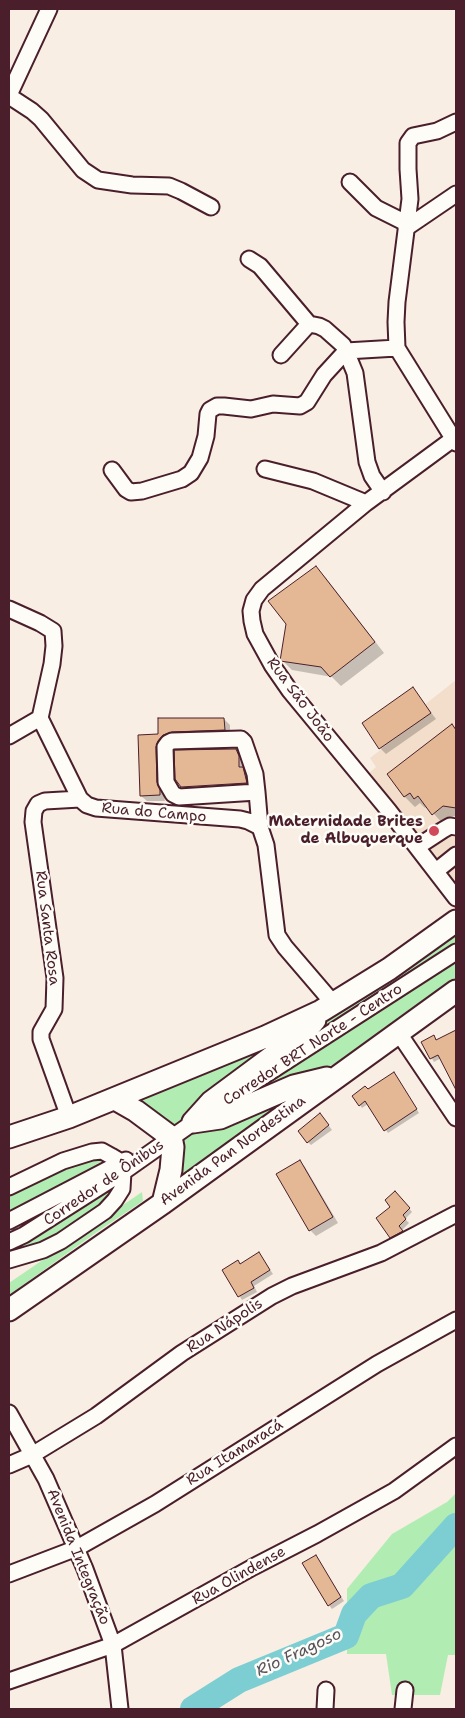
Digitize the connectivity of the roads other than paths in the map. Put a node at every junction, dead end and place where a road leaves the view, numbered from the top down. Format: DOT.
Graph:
graph roads {
  1 [pos="49,9"];
  2 [pos="9,96"];
  3 [pos="456,122"];
  4 [pos="350,182"];
  5 [pos="456,194"];
  6 [pos="211,207"];
  7 [pos="406,225"];
  8 [pos="249,259"];
  9 [pos="309,324"];
  10 [pos="397,348"];
  11 [pos="346,351"];
  12 [pos="280,355"];
  13 [pos="455,441"];
  14 [pos="265,469"];
  15 [pos="112,470"];
  16 [pos="383,492"];
  17 [pos="366,503"];
  18 [pos="9,609"];
  19 [pos="40,718"];
  20 [pos="9,736"];
  21 [pos="257,792"];
  22 [pos="80,799"];
  23 [pos="260,827"];
  24 [pos="456,827"];
  25 [pos="417,847"];
  26 [pos="456,855"];
  27 [pos="436,871"];
  28 [pos="456,898"];
  29 [pos="456,921"];
  30 [pos="456,952"];
  31 [pos="456,991"];
  32 [pos="327,1007"];
  33 [pos="398,1032"];
  34 [pos="338,1075"];
  35 [pos="115,1098"];
  36 [pos="69,1117"];
  37 [pos="456,1118"];
  38 [pos="193,1122"];
  39 [pos="9,1138"];
  40 [pos="171,1138"];
  41 [pos="122,1167"];
  42 [pos="9,1187"];
  43 [pos="163,1203"];
  44 [pos="456,1214"];
  45 [pos="9,1221"];
  46 [pos="9,1242"];
  47 [pos="9,1260"];
  48 [pos="9,1310"];
  49 [pos="456,1320"];
  50 [pos="9,1413"];
  51 [pos="456,1446"];
  52 [pos="32,1455"];
  53 [pos="9,1464"];
  54 [pos="77,1548"];
  55 [pos="9,1574"];
  56 [pos="113,1645"];
  57 [pos="9,1681"];
  58 [pos="326,1690"];
  59 [pos="405,1690"];
  60 [pos="120,1709"];
  61 [pos="325,1709"];
  62 [pos="404,1709"];
  1 -- 2 [label="street"];
  2 -- 6 [label="street"];
  3 -- 7 [label="street"];
  4 -- 7 [label="street"];
  5 -- 7 [label="street"];
  7 -- 10 [label="street"];
  8 -- 9 [label="street"];
  9 -- 11 [label="street"];
  9 -- 12 [label="street"];
  10 -- 11 [label="street"];
  10 -- 13 [label="street"];
  11 -- 15 [label="street"];
  11 -- 16 [label="street"];
  13 -- 16 [label="street, Rua São João"];
  14 -- 17 [label="street"];
  16 -- 17 [label="street, Rua São João"];
  17 -- 25 [label="street, Rua São João"];
  18 -- 19 [label="street"];
  19 -- 20 [label="street"];
  19 -- 22 [label="street"];
  21 -- 21 [label="street"];
  21 -- 23 [label="street"];
  22 -- 23 [label="street, Rua do Campo"];
  22 -- 36 [label="street, Rua Santa Rosa"];
  23 -- 32 [label="street"];
  24 -- 25 [label="street"];
  25 -- 27 [label="street, Rua São João"];
  26 -- 27 [label="street"];
  27 -- 28 [label="street, Rua São João"];
  29 -- 32 [label="highway"];
  30 -- 38 [label="street, Corredor BRT Norte - Centro"];
  31 -- 33 [label="highway, Avenida Pan Nordestina"];
  32 -- 35 [label="highway"];
  32 -- 38 [label="highway"];
  33 -- 34 [label="highway, Avenida Pan Nordestina"];
  33 -- 37 [label="street"];
  34 -- 38 [label="highway"];
  34 -- 43 [label="highway, Avenida Pan Nordestina"];
  35 -- 36 [label="highway"];
  35 -- 40 [label="highway"];
  36 -- 39 [label="highway"];
  38 -- 40 [label="street, Corredor BRT Norte - Centro"];
  40 -- 41 [label="street, Corredor de Ônibus"];
  40 -- 43 [label="highway"];
  41 -- 42 [label="street"];
  41 -- 45 [label="street, Corredor de Ônibus"];
  41 -- 46 [label="street, Corredor de Ônibus"];
  41 -- 47 [label="street"];
  43 -- 48 [label="highway, Avenida Pan Nordestina"];
  44 -- 52 [label="street, Rua Nápolis"];
  49 -- 54 [label="street, Rua Itamaracá"];
  50 -- 52 [label="street, Avenida Integração"];
  51 -- 56 [label="street, Rua Olindense"];
  52 -- 53 [label="street, Rua Nápolis"];
  52 -- 54 [label="street, Avenida Integração"];
  54 -- 55 [label="street, Rua Itamaracá"];
  54 -- 56 [label="street, Avenida Integração"];
  56 -- 57 [label="street, Rua Olindense"];
  56 -- 60 [label="street, Avenida Integração"];
  58 -- 61 [label="street"];
  59 -- 62 [label="street"];
}
